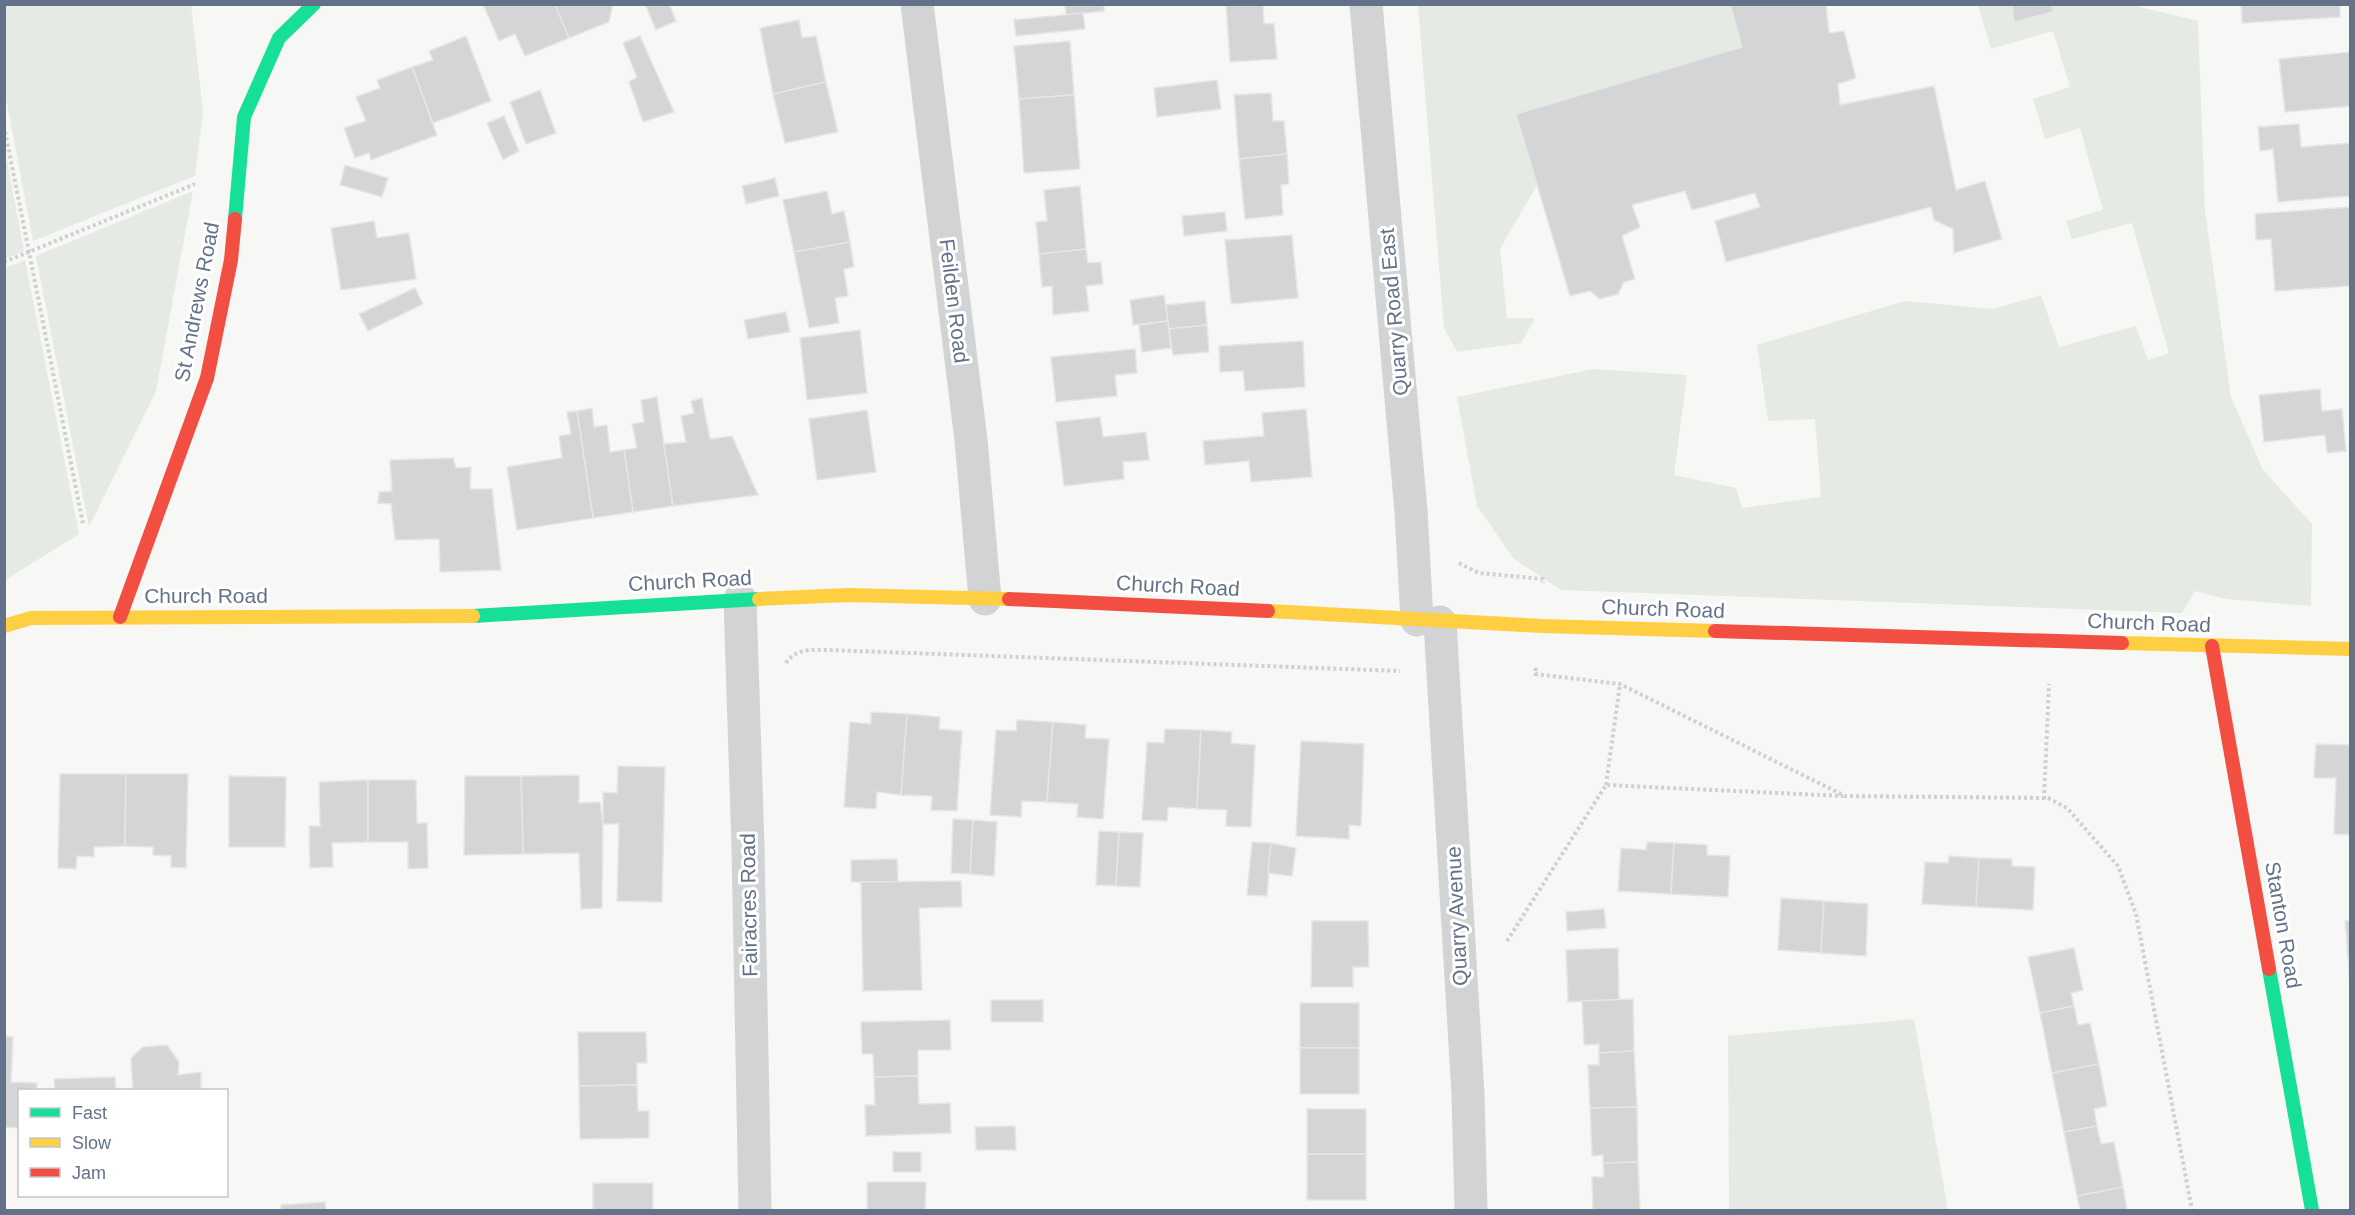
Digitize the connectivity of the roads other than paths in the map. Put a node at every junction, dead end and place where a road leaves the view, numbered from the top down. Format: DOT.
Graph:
graph roads {
  1 [pos="314,4"];
  2 [pos="917,4"];
  3 [pos="1366,4"];
  4 [pos="740,599"];
  5 [pos="985,599"];
  6 [pos="120,617"];
  7 [pos="1429,621"];
  8 [pos="4,626"];
  9 [pos="2212,646"];
  10 [pos="2350,649"];
  11 [pos="755,1210"];
  12 [pos="1470,1210"];
  13 [pos="2312,1210"];
  1 -- 6 [label="main road, St Andrews Road"];
  2 -- 5 [label="street, Feilden Road"];
  3 -- 7 [label="street, Quarry Road East"];
  4 -- 5 [label="main road, Church Road"];
  4 -- 6 [label="main road, Church Road"];
  4 -- 11 [label="street, Fairacres Road"];
  5 -- 7 [label="main road, Church Road"];
  6 -- 8 [label="main road, Church Road"];
  7 -- 9 [label="main road, Church Road"];
  7 -- 12 [label="street, Quarry Avenue"];
  9 -- 10 [label="main road, Church Road"];
  9 -- 13 [label="main road, Stanton Road"];
}
